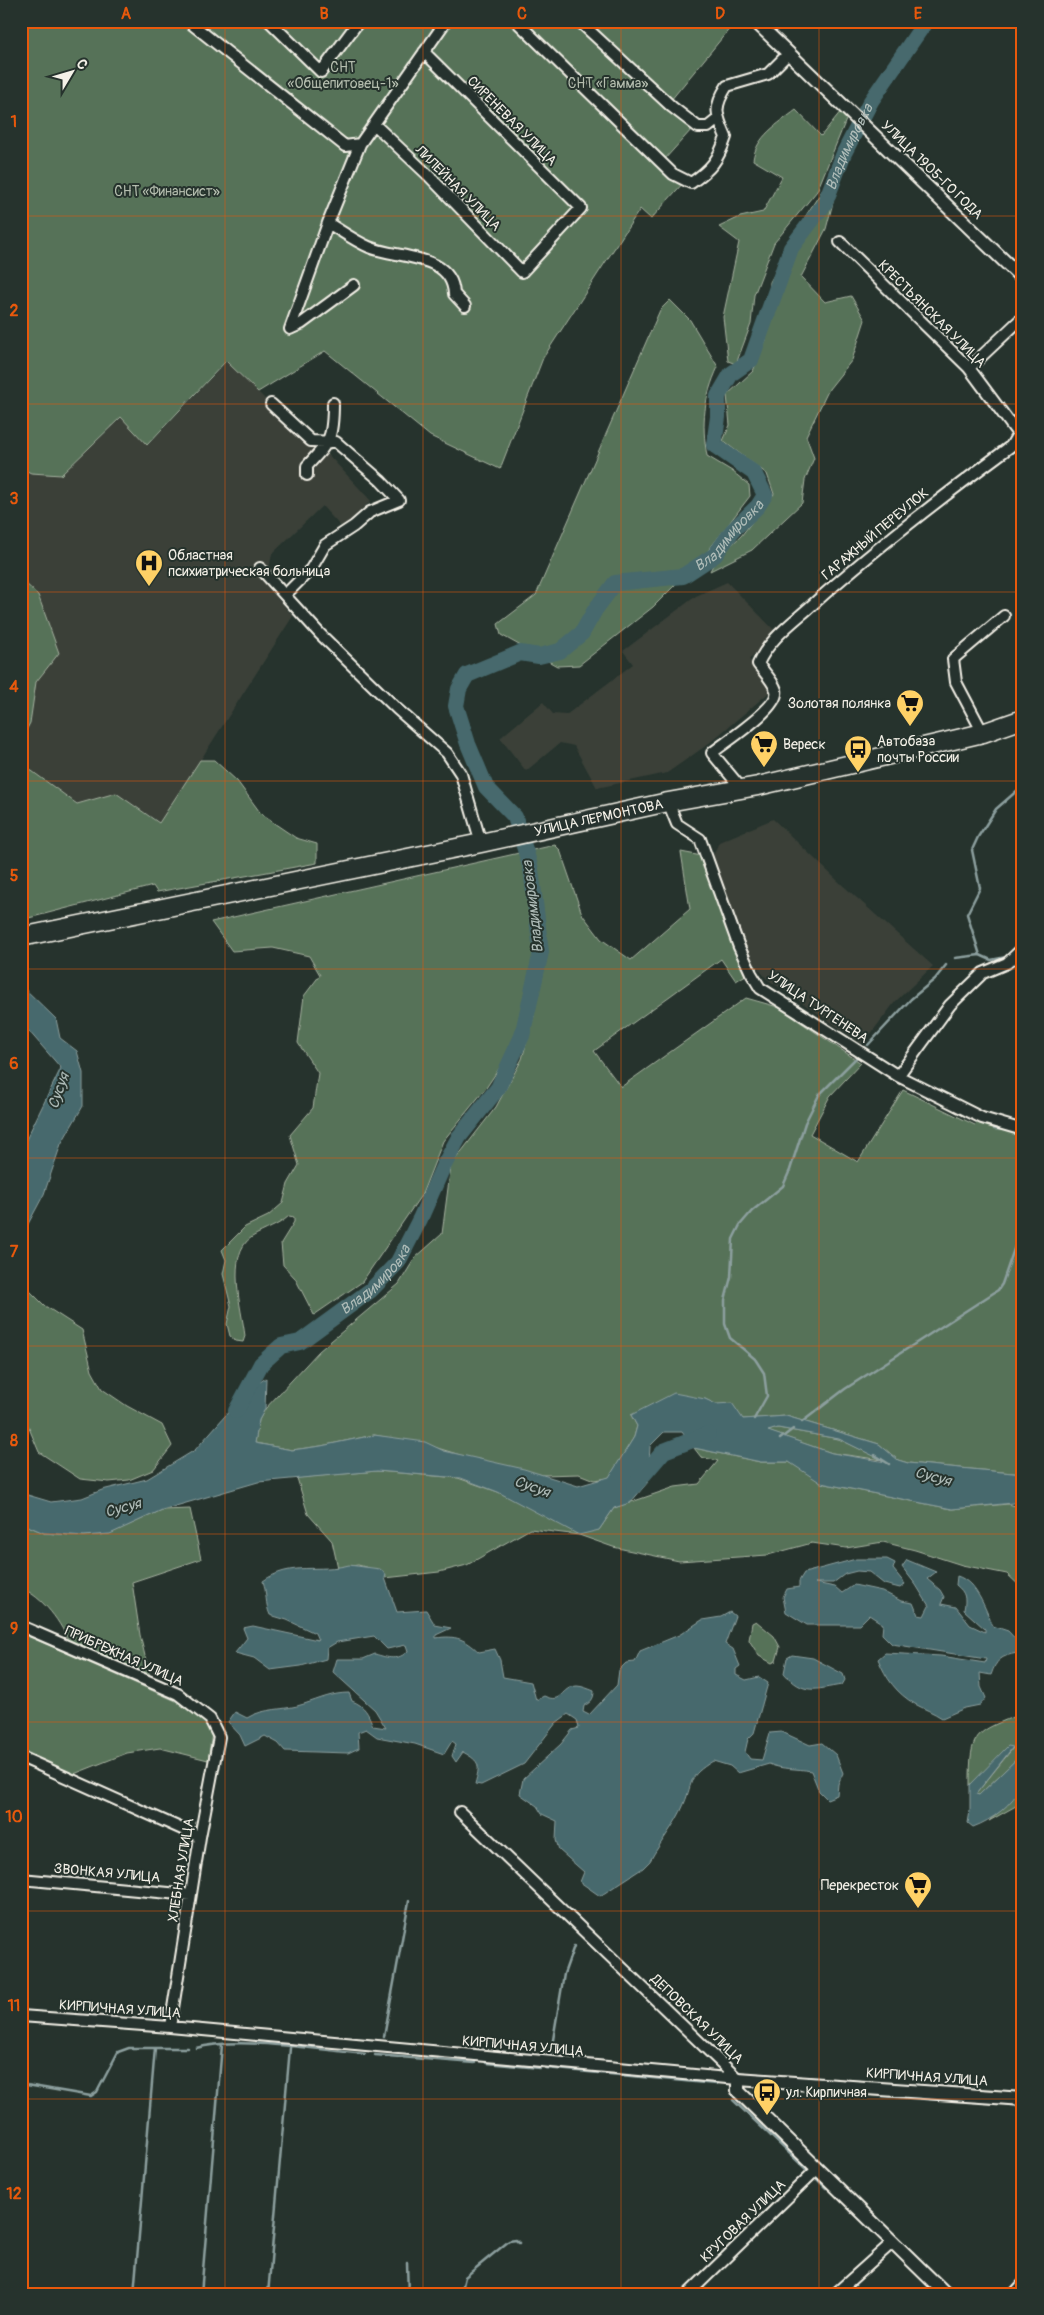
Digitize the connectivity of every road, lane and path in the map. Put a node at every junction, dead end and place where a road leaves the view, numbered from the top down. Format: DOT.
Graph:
graph roads {
  1 [pos="188,21"];
  2 [pos="270,21"];
  3 [pos="359,21"];
  4 [pos="446,21"];
  5 [pos="516,21"];
  6 [pos="579,21"];
  7 [pos="755,21"];
  8 [pos="424,52"];
  9 [pos="789,53"];
  10 [pos="718,119"];
  11 [pos="374,124"];
  12 [pos="360,144"];
  13 [pos="328,223"];
  14 [pos="840,242"];
  15 [pos="522,272"];
  16 [pos="1023,278"];
  17 [pos="354,285"];
  18 [pos="465,306"];
  19 [pos="1023,317"];
  20 [pos="969,368"];
  21 [pos="333,403"];
  22 [pos="272,404"];
  23 [pos="1018,434"];
  24 [pos="330,441"];
  25 [pos="307,474"];
  26 [pos="260,568"];
  27 [pos="285,595"];
  28 [pos="1004,616"];
  29 [pos="1023,719"];
  30 [pos="983,733"];
  31 [pos="741,788"];
  32 [pos="668,802"];
  33 [pos="481,843"];
  34 [pos="21,937"];
  35 [pos="1023,948"];
  36 [pos="898,1076"];
  37 [pos="1023,1130"];
  38 [pos="21,1626"];
  39 [pos="210,1719"];
  40 [pos="21,1757"];
  41 [pos="460,1812"];
  42 [pos="200,1837"];
  43 [pos="21,1879"];
  44 [pos="190,1895"];
  45 [pos="21,2016"];
  46 [pos="170,2027"];
  47 [pos="738,2079"];
  48 [pos="1023,2100"];
  49 [pos="817,2169"];
  50 [pos="892,2243"];
  51 [pos="1023,2284"];
  52 [pos="688,2294"];
  53 [pos="834,2294"];
  54 [pos="946,2294"];
  55 [pos="1014,2294"];
  1 -- 12 [label="street"];
  2 -- 3 [label="street"];
  4 -- 8 [label="street"];
  5 -- 10 [label="street"];
  6 -- 10 [label="street"];
  7 -- 9 [label="street, УЛИЦА 1905-ГО ГОДА"];
  8 -- 11 [label="street"];
  8 -- 15 [label="street, СИРЕНЕВАЯ УЛИЦА"];
  9 -- 10 [label="street"];
  9 -- 16 [label="street, УЛИЦА 1905-ГО ГОДА"];
  11 -- 12 [label="street"];
  11 -- 15 [label="street, ЛИЛЕЙНАЯ УЛИЦА"];
  12 -- 13 [label="street"];
  13 -- 17 [label="street"];
  13 -- 18 [label="street"];
  14 -- 20 [label="street, КРЕСТЬЯНСКАЯ УЛИЦА"];
  19 -- 20 [label="street"];
  20 -- 23 [label="street, КРЕСТЬЯНСКАЯ УЛИЦА"];
  21 -- 24 [label="street"];
  22 -- 24 [label="street"];
  23 -- 31 [label="street, ГАРАЖНЫЙ ПЕРЕУЛОК"];
  24 -- 25 [label="street"];
  24 -- 27 [label="street"];
  26 -- 27 [label="street"];
  27 -- 33 [label="street"];
  28 -- 30 [label="street"];
  29 -- 30 [label="highway, УЛИЦА ЛЕРМОНТОВА"];
  30 -- 31 [label="highway, УЛИЦА ЛЕРМОНТОВА"];
  31 -- 32 [label="highway, УЛИЦА ЛЕРМОНТОВА"];
  32 -- 33 [label="highway, УЛИЦА ЛЕРМОНТОВА"];
  32 -- 36 [label="street, УЛИЦА ТУРГЕНЕВА"];
  33 -- 34 [label="highway, УЛИЦА ЛЕРМОНТОВА"];
  35 -- 36 [label="street"];
  36 -- 37 [label="street, УЛИЦА ТУРГЕНЕВА"];
  38 -- 39 [label="street, ПРИБРЕЖНАЯ УЛИЦА"];
  39 -- 42 [label="street, ХЛЕБНАЯ УЛИЦА"];
  40 -- 42 [label="street"];
  41 -- 47 [label="street, ДЕПОВСКАЯ УЛИЦА"];
  42 -- 44 [label="street, ХЛЕБНАЯ УЛИЦА"];
  43 -- 44 [label="street, ЗВОНКАЯ УЛИЦА"];
  44 -- 46 [label="street, ХЛЕБНАЯ УЛИЦА"];
  45 -- 46 [label="street, КИРПИЧНАЯ УЛИЦА"];
  46 -- 47 [label="street, КИРПИЧНАЯ УЛИЦА"];
  47 -- 48 [label="street, КИРПИЧНАЯ УЛИЦА"];
  47 -- 49 [label="street, ДЕПОВСКАЯ УЛИЦА"];
  49 -- 50 [label="street, ДЕПОВСКАЯ УЛИЦА"];
  49 -- 52 [label="street, КРУГОВАЯ УЛИЦА"];
  50 -- 53 [label="street"];
  50 -- 54 [label="street, ДЕПОВСКАЯ УЛИЦА"];
  51 -- 55 [label="street"];
}
